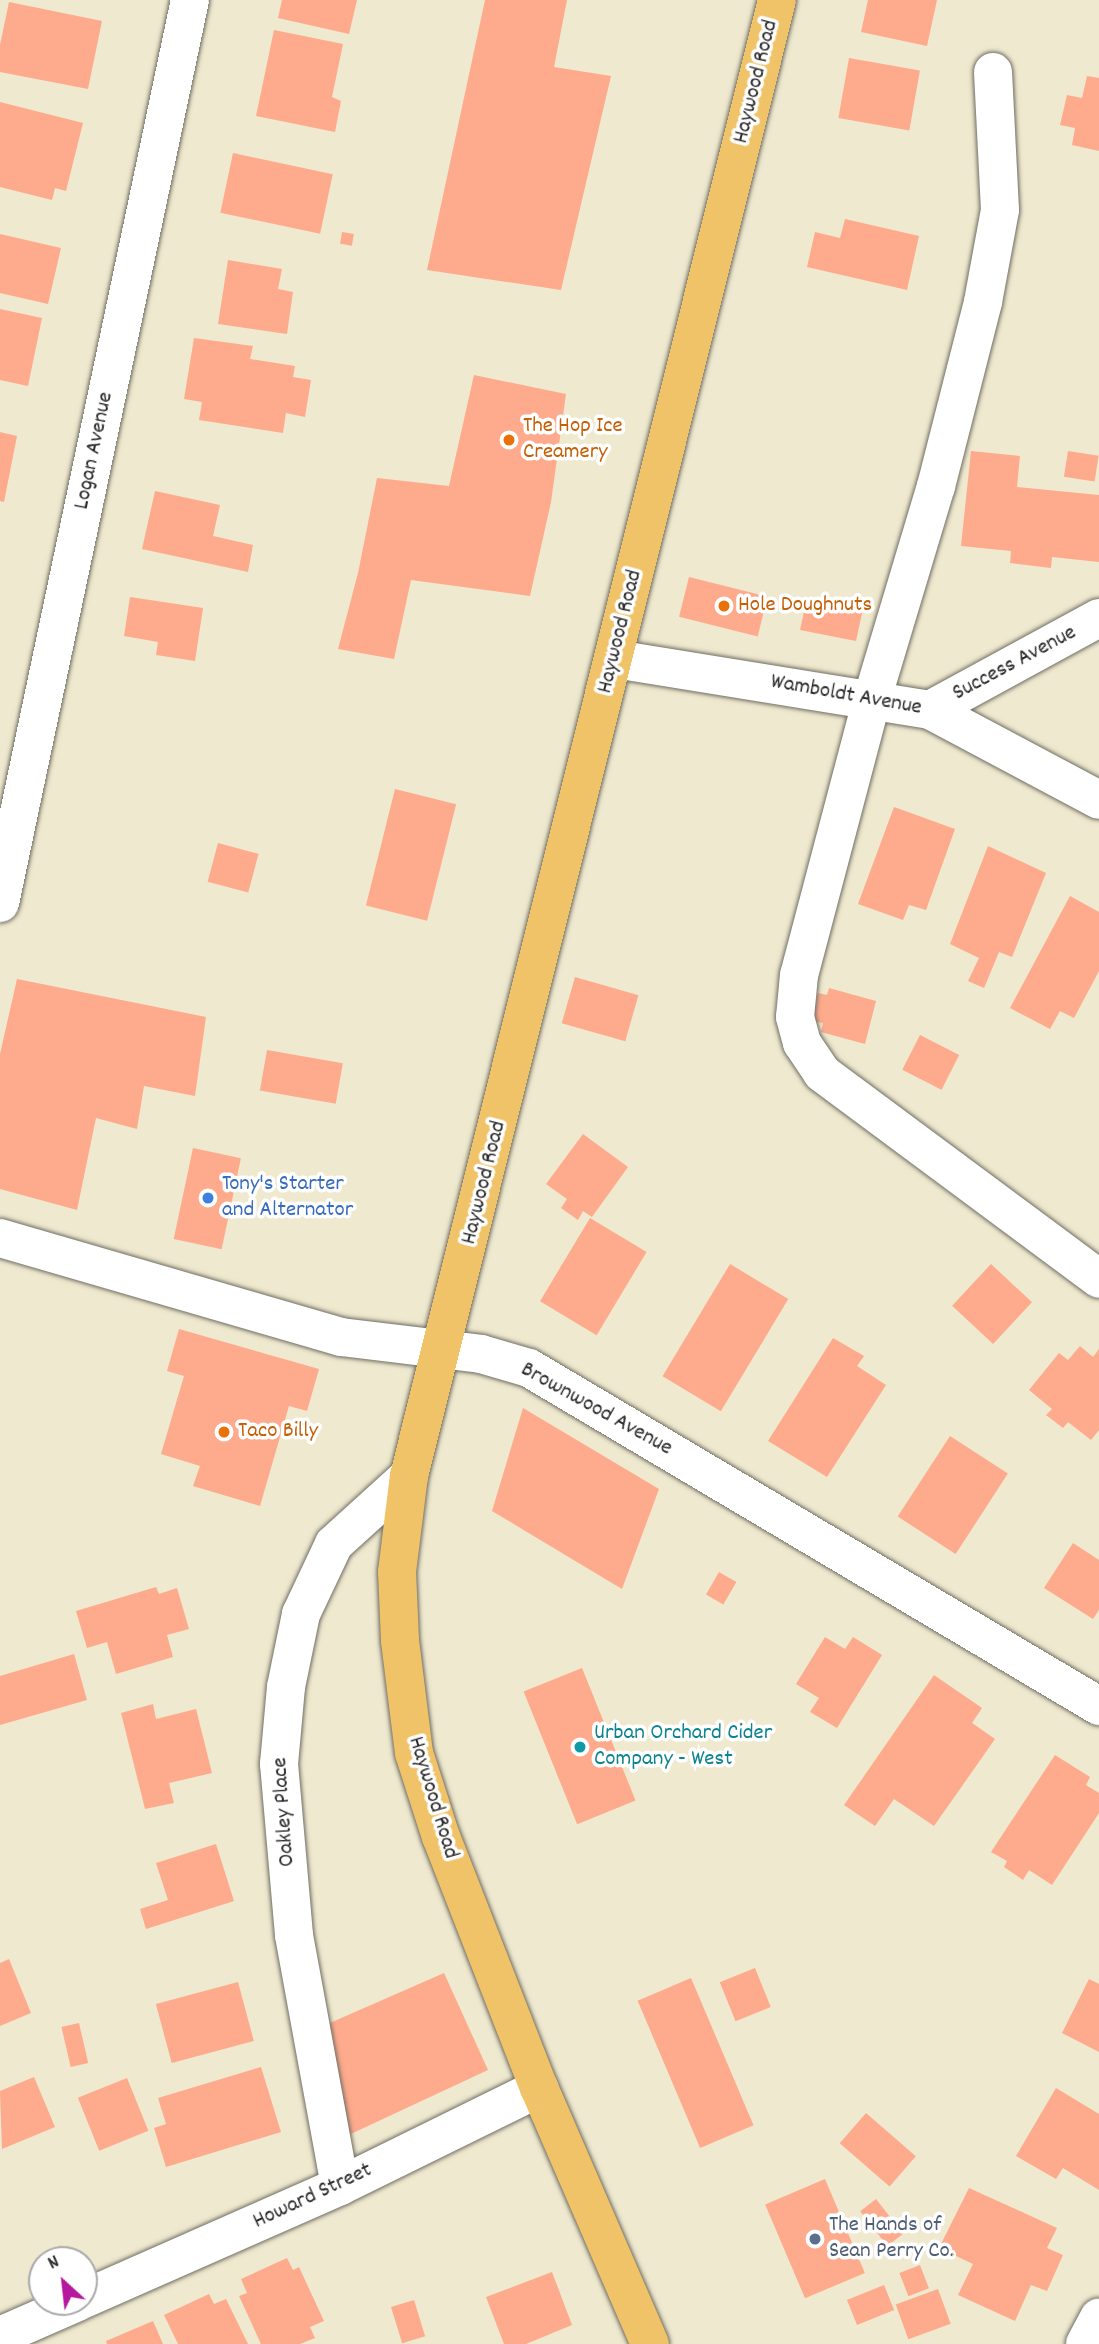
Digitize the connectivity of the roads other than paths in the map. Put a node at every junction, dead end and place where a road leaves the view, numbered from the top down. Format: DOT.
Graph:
graph roads {
  1 [pos="190,0"];
  2 [pos="777,0"];
  3 [pos="993,72"];
  4 [pos="1099,618"];
  5 [pos="615,659"];
  6 [pos="872,699"];
  7 [pos="930,710"];
  8 [pos="1099,800"];
  9 [pos="0,903"];
  10 [pos="0,1238"];
  11 [pos="1099,1279"];
  12 [pos="443,1350"];
  13 [pos="410,1476"];
  14 [pos="1099,1706"];
  15 [pos="540,2088"];
  16 [pos="340,2186"];
  17 [pos="98,2293"];
  18 [pos="46,2316"];
  19 [pos="1099,2318"];
  20 [pos="0,2336"];
  21 [pos="650,2344"];
  22 [pos="1085,2344"];
  1 -- 9 [label="street, Logan Avenue"];
  2 -- 5 [label="main road, Haywood Road"];
  3 -- 6 [label="street"];
  4 -- 7 [label="street, Success Avenue"];
  5 -- 6 [label="street, Wamboldt Avenue"];
  5 -- 12 [label="main road, Haywood Road"];
  6 -- 7 [label="street, Wamboldt Avenue"];
  6 -- 11 [label="street"];
  7 -- 8 [label="street, Wamboldt Avenue"];
  10 -- 12 [label="street, Brownwood Avenue"];
  12 -- 13 [label="main road, Haywood Road"];
  12 -- 14 [label="street, Brownwood Avenue"];
  13 -- 15 [label="main road, Haywood Road"];
  13 -- 16 [label="street, Oakley Place"];
  15 -- 16 [label="street, Howard Street"];
  15 -- 21 [label="main road, Haywood Road"];
  16 -- 17 [label="street, Howard Street"];
  18 -- 20 [label="street"];
  19 -- 22 [label="street"];
}
